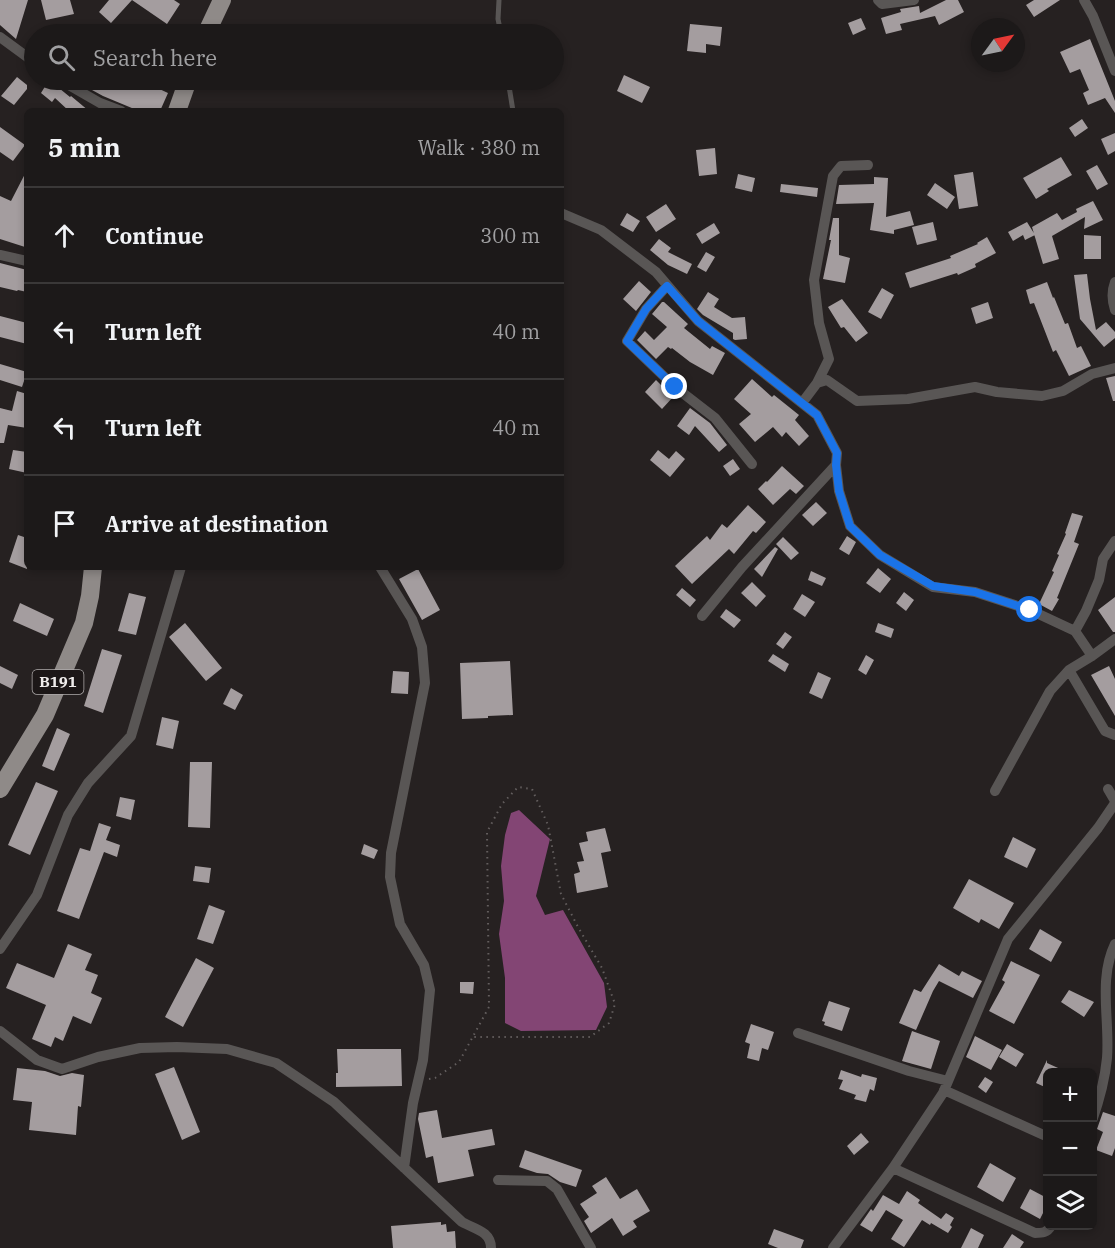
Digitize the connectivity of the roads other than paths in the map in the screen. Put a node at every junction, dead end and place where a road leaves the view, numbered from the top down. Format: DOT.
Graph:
graph roads {
  1 [pos="222,0"];
  2 [pos="499,0"];
  3 [pos="878,0"];
  4 [pos="914,0"];
  5 [pos="1084,0"];
  6 [pos="211,24"];
  7 [pos="499,24"];
  8 [pos="0,37"];
  9 [pos="24,55"];
  10 [pos="1115,71"];
  11 [pos="77,90"];
  12 [pos="184,90"];
  13 [pos="510,90"];
  14 [pos="114,108"];
  15 [pos="178,108"];
  16 [pos="513,108"];
  17 [pos="868,165"];
  18 [pos="564,214"];
  19 [pos="0,255"];
  20 [pos="24,260"];
  21 [pos="1115,282"];
  22 [pos="667,286"];
  23 [pos="1115,310"];
  24 [pos="1115,368"];
  25 [pos="817,383"];
  26 [pos="801,403"];
  27 [pos="752,464"];
  28 [pos="836,465"];
  29 [pos="1115,542"];
  30 [pos="93,570"];
  31 [pos="180,570"];
  32 [pos="382,570"];
  33 [pos="702,616"];
  34 [pos="1075,631"];
  35 [pos="1115,639"];
  36 [pos="1092,656"];
  37 [pos="1069,670"];
  38 [pos="1115,735"];
  39 [pos="0,789"];
  40 [pos="1108,789"];
  41 [pos="995,791"];
  42 [pos="1115,802"];
  43 [pos="1115,944"];
  44 [pos="0,949"];
  45 [pos="0,1031"];
  46 [pos="798,1033"];
  47 [pos="946,1086"];
  48 [pos="1097,1106"];
  49 [pos="1043,1135"];
  50 [pos="404,1168"];
  51 [pos="893,1168"];
  52 [pos="498,1180"];
  53 [pos="1049,1230"];
  54 [pos="491,1248"];
  55 [pos="591,1248"];
  56 [pos="833,1248"];
  1 -- 6 [label="main road"];
  2 -- 7 [label="lane"];
  3 -- 4 [label="street"];
  5 -- 10 [label="street"];
  8 -- 9 [label="street"];
  11 -- 14 [label="street"];
  12 -- 15 [label="main road"];
  13 -- 16 [label="lane"];
  17 -- 25 [label="street"];
  18 -- 22 [label="street"];
  19 -- 20 [label="street"];
  21 -- 23 [label="street"];
  22 -- 26 [label="street"];
  22 -- 27 [label="street"];
  24 -- 25 [label="street"];
  25 -- 26 [label="street"];
  26 -- 28 [label="street"];
  28 -- 33 [label="street"];
  28 -- 34 [label="street"];
  29 -- 34 [label="street"];
  30 -- 39 [label="main road, B191"];
  31 -- 44 [label="street"];
  32 -- 50 [label="street"];
  34 -- 36 [label="street"];
  35 -- 36 [label="street"];
  36 -- 37 [label="street"];
  37 -- 38 [label="street"];
  37 -- 41 [label="street"];
  40 -- 42 [label="street"];
  42 -- 47 [label="street"];
  43 -- 48 [label="street"];
  45 -- 50 [label="street"];
  46 -- 47 [label="street"];
  47 -- 49 [label="street"];
  47 -- 51 [label="street"];
  50 -- 54 [label="street"];
  51 -- 53 [label="street"];
  51 -- 56 [label="street"];
  52 -- 55 [label="street"];
}
